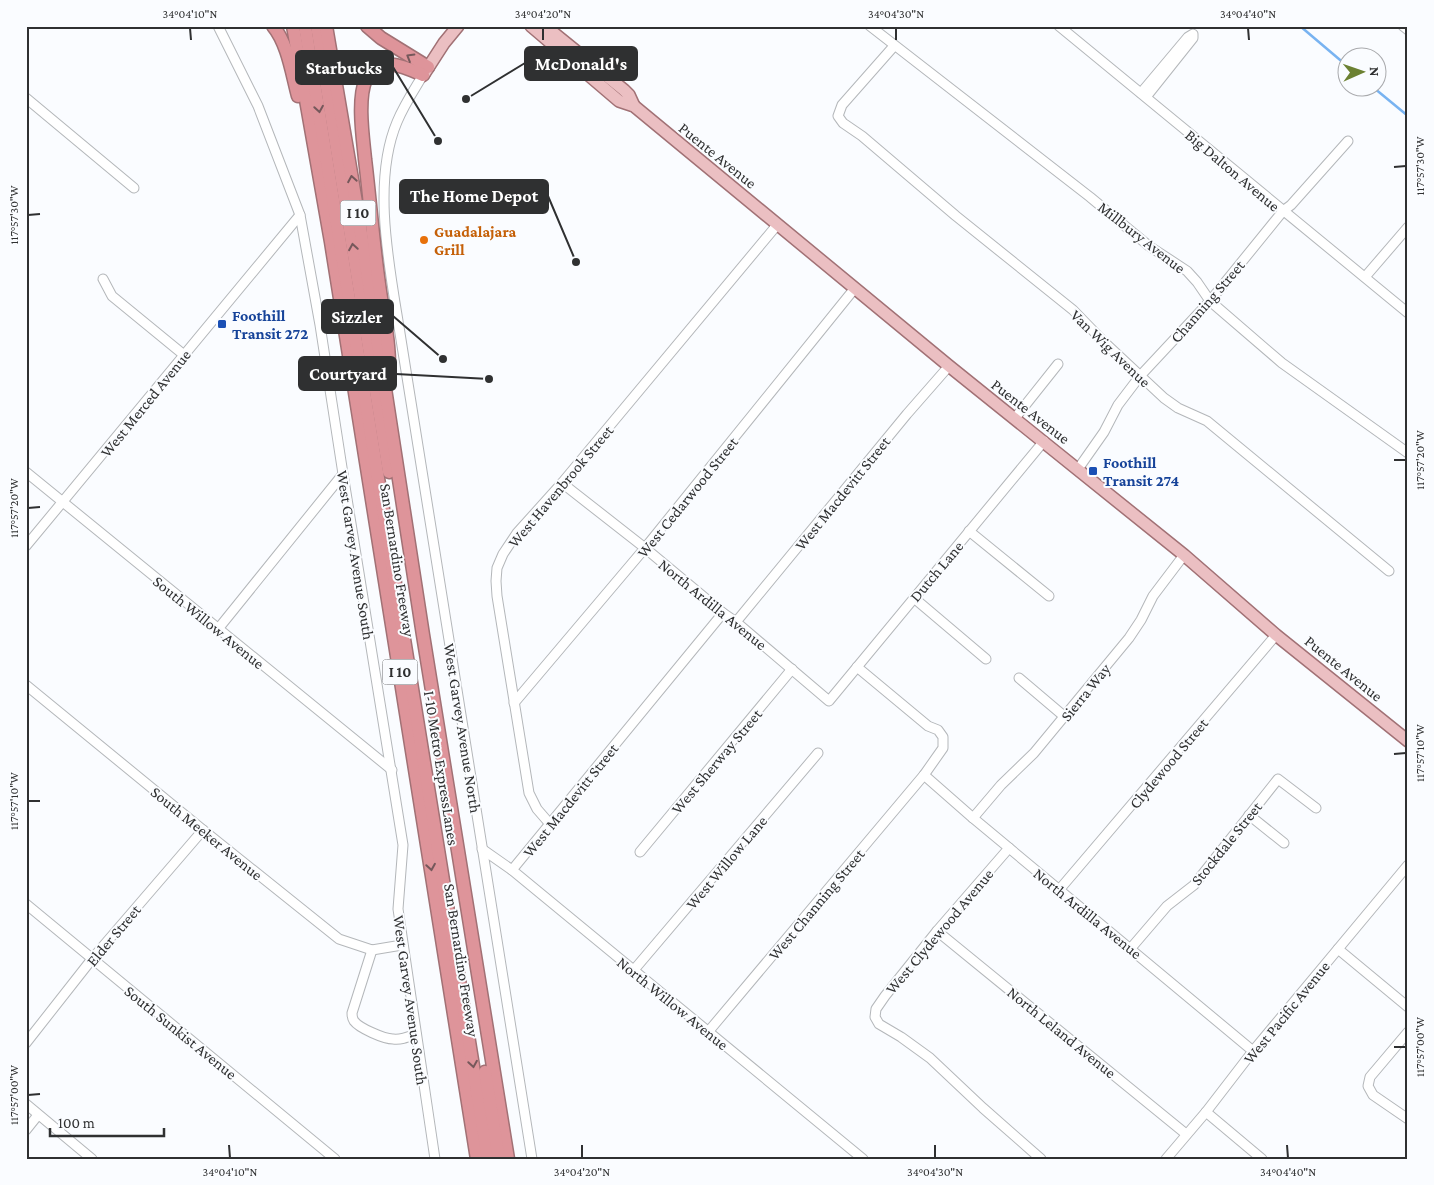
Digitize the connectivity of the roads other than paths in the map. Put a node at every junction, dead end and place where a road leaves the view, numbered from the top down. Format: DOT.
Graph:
graph roads {
  1 [pos="218,26"];
  2 [pos="273,26"];
  3 [pos="293,26"];
  4 [pos="305,26"];
  5 [pos="317,26"];
  6 [pos="326,26"];
  7 [pos="367,26"];
  8 [pos="458,26"];
  9 [pos="531,26"];
  10 [pos="545,26"];
  11 [pos="870,26"];
  12 [pos="1060,26"];
  13 [pos="1403,26"];
  14 [pos="1408,30"];
  15 [pos="894,46"];
  16 [pos="426,71"];
  17 [pos="1144,95"];
  18 [pos="26,98"];
  19 [pos="634,106"];
  20 [pos="1348,141"];
  21 [pos="134,188"];
  22 [pos="323,196"];
  23 [pos="1283,211"];
  24 [pos="300,215"];
  25 [pos="777,224"];
  26 [pos="1408,227"];
  27 [pos="1366,277"];
  28 [pos="103,279"];
  29 [pos="855,288"];
  30 [pos="1210,301"];
  31 [pos="1408,312"];
  32 [pos="184,355"];
  33 [pos="1058,364"];
  34 [pos="949,366"];
  35 [pos="1140,376"];
  36 [pos="387,400"];
  37 [pos="1015,418"];
  38 [pos="1044,441"];
  39 [pos="1408,453"];
  40 [pos="1078,469"];
  41 [pos="26,472"];
  42 [pos="342,474"];
  43 [pos="562,483"];
  44 [pos="63,502"];
  45 [pos="970,531"];
  46 [pos="26,546"];
  47 [pos="645,548"];
  48 [pos="1184,555"];
  49 [pos="1390,571"];
  50 [pos="1049,596"];
  51 [pos="914,598"];
  52 [pos="723,614"];
  53 [pos="736,622"];
  54 [pos="218,629"];
  55 [pos="1276,635"];
  56 [pos="986,659"];
  57 [pos="857,667"];
  58 [pos="792,670"];
  59 [pos="1019,678"];
  60 [pos="26,685"];
  61 [pos="829,700"];
  62 [pos="514,703"];
  63 [pos="1065,717"];
  64 [pos="1408,742"];
  65 [pos="818,753"];
  66 [pos="392,770"];
  67 [pos="924,775"];
  68 [pos="1316,808"];
  69 [pos="1250,815"];
  70 [pos="973,818"];
  71 [pos="550,824"];
  72 [pos="203,830"];
  73 [pos="1284,843"];
  74 [pos="482,848"];
  75 [pos="1009,848"];
  76 [pos="640,852"];
  77 [pos="1408,865"];
  78 [pos="512,870"];
  79 [pos="1059,890"];
  80 [pos="26,904"];
  81 [pos="937,930"];
  82 [pos="402,946"];
  83 [pos="1131,948"];
  84 [pos="1338,949"];
  85 [pos="372,950"];
  86 [pos="92,959"];
  87 [pos="633,971"];
  88 [pos="1408,1007"];
  89 [pos="708,1032"];
  90 [pos="1408,1032"];
  91 [pos="416,1034"];
  92 [pos="26,1044"];
  93 [pos="1253,1051"];
  94 [pos="26,1104"];
  95 [pos="1206,1112"];
  96 [pos="38,1115"];
  97 [pos="1408,1119"];
  98 [pos="26,1130"];
  99 [pos="1186,1134"];
  100 [pos="92,1159"];
  101 [pos="336,1159"];
  102 [pos="435,1159"];
  103 [pos="477,1159"];
  104 [pos="488,1159"];
  105 [pos="499,1159"];
  106 [pos="508,1159"];
  107 [pos="532,1159"];
  108 [pos="863,1159"];
  109 [pos="1041,1159"];
  110 [pos="1166,1159"];
  111 [pos="1262,1159"];
  1 -- 24 [label="street, West Garvey Avenue South"];
  2 -- 22 [label="highway"];
  3 -- 22 [label="highway, San Bernardino Freeway / I 10"];
  4 -- 104 [label="highway, I-10 Metro ExpressLanes, one-way"];
  105 -- 5 [label="highway, I-10 Metro ExpressLanes, one-way"];
  36 -- 6 [label="highway, San Bernardino Freeway / I 10, one-way"];
  16 -- 7 [label="highway, one-way"];
  8 -- 16 [label="main road"];
  9 -- 19 [label="main road, Puente Avenue"];
  10 -- 19 [label="main road, Puente Avenue"];
  11 -- 15 [label="street, Millbury Avenue"];
  12 -- 17 [label="street, Big Dalton Avenue"];
  13 -- 14 [label="street"];
  15 -- 30 [label="street, Millbury Avenue"];
  15 -- 35 [label="street, Van Wig Avenue"];
  16 -- 36 [label="highway"];
  16 -- 74 [label="street, West Garvey Avenue North"];
  17 -- 17 [label="street"];
  17 -- 23 [label="street, Big Dalton Avenue"];
  18 -- 21 [label="street"];
  19 -- 25 [label="main road, Puente Avenue"];
  20 -- 23 [label="street, Channing Street"];
  22 -- 103 [label="highway, San Bernardino Freeway / I 10, one-way"];
  23 -- 27 [label="street, Big Dalton Avenue"];
  23 -- 30 [label="street, Channing Street"];
  24 -- 32 [label="street, West Merced Avenue"];
  24 -- 42 [label="street, West Garvey Avenue South"];
  25 -- 29 [label="main road, Puente Avenue"];
  25 -- 43 [label="street, West Havenbrook Street"];
  26 -- 27 [label="street"];
  27 -- 31 [label="street, Big Dalton Avenue"];
  28 -- 32 [label="street"];
  29 -- 34 [label="main road, Puente Avenue"];
  29 -- 47 [label="street, West Cedarwood Street"];
  30 -- 35 [label="street, Channing Street"];
  30 -- 39 [label="street, Millbury Avenue"];
  32 -- 44 [label="street, West Merced Avenue"];
  33 -- 37 [label="street"];
  34 -- 37 [label="main road, Puente Avenue"];
  34 -- 53 [label="street, West Macdevitt Street"];
  35 -- 40 [label="street, Channing Street"];
  35 -- 49 [label="street, Van Wig Avenue"];
  36 -- 106 [label="highway, San Bernardino Freeway / I 10"];
  37 -- 38 [label="main road, Puente Avenue"];
  38 -- 40 [label="main road, Puente Avenue"];
  38 -- 45 [label="street, Dutch Lane"];
  40 -- 48 [label="main road, Puente Avenue"];
  41 -- 44 [label="street, South Willow Avenue"];
  42 -- 54 [label="street"];
  42 -- 66 [label="street, West Garvey Avenue South"];
  43 -- 47 [label="street, North Ardilla Avenue"];
  43 -- 62 [label="street, West Havenbrook Street"];
  44 -- 46 [label="street, West Merced Avenue"];
  44 -- 54 [label="street, South Willow Avenue"];
  45 -- 50 [label="street"];
  45 -- 51 [label="street, Dutch Lane"];
  47 -- 52 [label="street, North Ardilla Avenue"];
  47 -- 62 [label="street, West Cedarwood Street"];
  48 -- 55 [label="main road, Puente Avenue"];
  48 -- 63 [label="street, Sierra Way"];
  51 -- 56 [label="street"];
  51 -- 57 [label="street, Dutch Lane"];
  52 -- 53 [label="street, North Ardilla Avenue"];
  52 -- 71 [label="street, West Macdevitt Street"];
  53 -- 58 [label="street, North Ardilla Avenue"];
  54 -- 66 [label="street, South Willow Avenue"];
  55 -- 64 [label="main road, Puente Avenue"];
  55 -- 79 [label="street, Clydewood Street"];
  57 -- 61 [label="street, Dutch Lane"];
  57 -- 67 [label="street"];
  58 -- 61 [label="street, North Ardilla Avenue"];
  58 -- 76 [label="street, West Sherway Street"];
  59 -- 63 [label="street"];
  60 -- 72 [label="street, South Meeker Avenue"];
  62 -- 71 [label="street, West Havenbrook Street"];
  63 -- 70 [label="street, Sierra Way"];
  65 -- 87 [label="street, West Willow Lane"];
  66 -- 82 [label="street, West Garvey Avenue South"];
  67 -- 70 [label="street, North Ardilla Avenue"];
  67 -- 89 [label="street, West Channing Street"];
  68 -- 69 [label="street, Stockdale Street"];
  69 -- 73 [label="street"];
  69 -- 83 [label="street, Stockdale Street"];
  70 -- 75 [label="street, North Ardilla Avenue"];
  71 -- 78 [label="street, West Macdevitt Street"];
  72 -- 85 [label="street, South Meeker Avenue"];
  72 -- 86 [label="street, Elder Street"];
  74 -- 78 [label="street, North Willow Avenue"];
  74 -- 107 [label="street, West Garvey Avenue North"];
  75 -- 79 [label="street, North Ardilla Avenue"];
  75 -- 81 [label="street, West Clydewood Avenue"];
  77 -- 84 [label="street, West Pacific Avenue"];
  78 -- 87 [label="street, North Willow Avenue"];
  79 -- 83 [label="street, North Ardilla Avenue"];
  80 -- 86 [label="street, South Sunkist Avenue"];
  81 -- 99 [label="street, North Leland Avenue"];
  81 -- 109 [label="street, West Clydewood Avenue"];
  82 -- 85 [label="street, South Meeker Avenue"];
  82 -- 91 [label="street, West Garvey Avenue South"];
  83 -- 93 [label="street, North Ardilla Avenue"];
  84 -- 88 [label="street"];
  84 -- 93 [label="street, West Pacific Avenue"];
  85 -- 91 [label="street"];
  86 -- 92 [label="street, Elder Street"];
  86 -- 101 [label="street, South Sunkist Avenue"];
  87 -- 89 [label="street, North Willow Avenue"];
  89 -- 108 [label="street, North Willow Avenue"];
  90 -- 97 [label="street"];
  91 -- 102 [label="street, West Garvey Avenue South"];
  93 -- 95 [label="street, West Pacific Avenue"];
  94 -- 96 [label="street"];
  95 -- 99 [label="street, West Pacific Avenue"];
  95 -- 111 [label="street"];
  96 -- 98 [label="street"];
  96 -- 100 [label="street"];
  99 -- 110 [label="street, West Pacific Avenue"];
}
